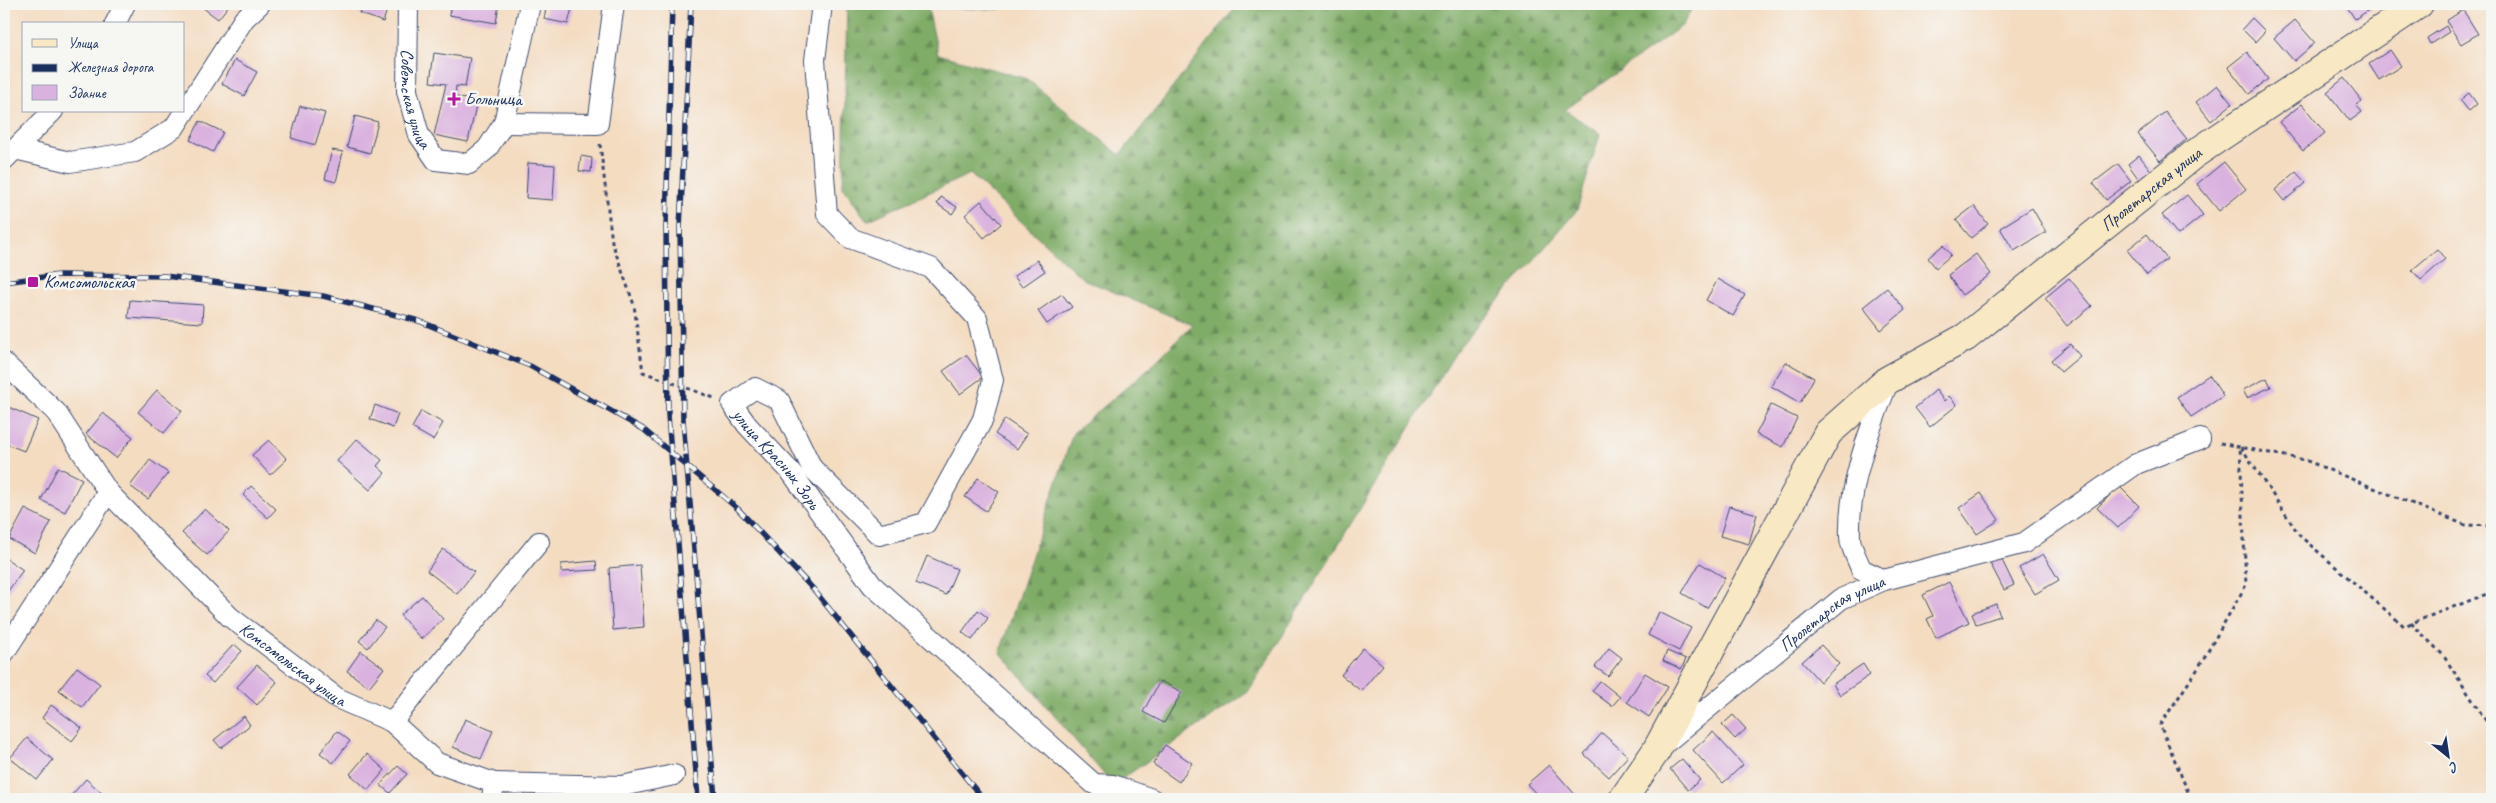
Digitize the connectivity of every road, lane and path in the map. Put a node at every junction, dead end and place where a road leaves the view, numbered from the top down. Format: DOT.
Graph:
graph roads {
  1 [pos="125,4"];
  2 [pos="260,4"];
  3 [pos="408,4"];
  4 [pos="530,4"];
  5 [pos="614,4"];
  6 [pos="822,4"];
  7 [pos="2419,4"];
  8 [pos="116,22"];
  9 [pos="185,111"];
  10 [pos="52,112"];
  11 [pos="184,112"];
  12 [pos="504,123"];
  13 [pos="598,124"];
  14 [pos="9,155"];
  15 [pos="4,363"];
  16 [pos="1888,380"];
  17 [pos="732,404"];
  18 [pos="2200,439"];
  19 [pos="2240,447"];
  20 [pos="108,492"];
  21 [pos="2492,526"];
  22 [pos="539,542"];
  23 [pos="1884,580"];
  24 [pos="2492,592"];
  25 [pos="2411,623"];
  26 [pos="4,653"];
  27 [pos="392,722"];
  28 [pos="2492,730"];
  29 [pos="1656,751"];
  30 [pos="674,775"];
  31 [pos="493,791"];
  32 [pos="2492,796"];
  33 [pos="1152,799"];
  34 [pos="1624,799"];
  35 [pos="2191,799"];
  36 [pos="2490,799"];
  1 -- 8 [label="street"];
  2 -- 9 [label="street"];
  3 -- 12 [label="street, Советская улица"];
  4 -- 12 [label="street, Советская улица"];
  5 -- 13 [label="street"];
  6 -- 17 [label="street, улица Красных Зорь"];
  7 -- 16 [label="street, Пролетарская улица"];
  10 -- 14 [label="street"];
  11 -- 14 [label="street"];
  12 -- 13 [label="street"];
  13 -- 17 [label="path"];
  15 -- 20 [label="street, Комсомольская улица"];
  16 -- 23 [label="street, Пролетарская улица"];
  16 -- 29 [label="street, Пролетарская улица"];
  17 -- 33 [label="street, улица Красных Зорь"];
  18 -- 19 [label="path"];
  18 -- 23 [label="street"];
  19 -- 21 [label="path"];
  19 -- 25 [label="path"];
  19 -- 35 [label="path"];
  20 -- 26 [label="street"];
  20 -- 27 [label="street, Комсомольская улица"];
  22 -- 27 [label="street"];
  23 -- 29 [label="street, Пролетарская улица"];
  24 -- 25 [label="path"];
  25 -- 28 [label="path"];
  27 -- 31 [label="street, Комсомольская улица"];
  29 -- 34 [label="street, Пролетарская улица"];
  30 -- 31 [label="street, Комсомольская улица"];
  32 -- 36 [label="path"];
}
